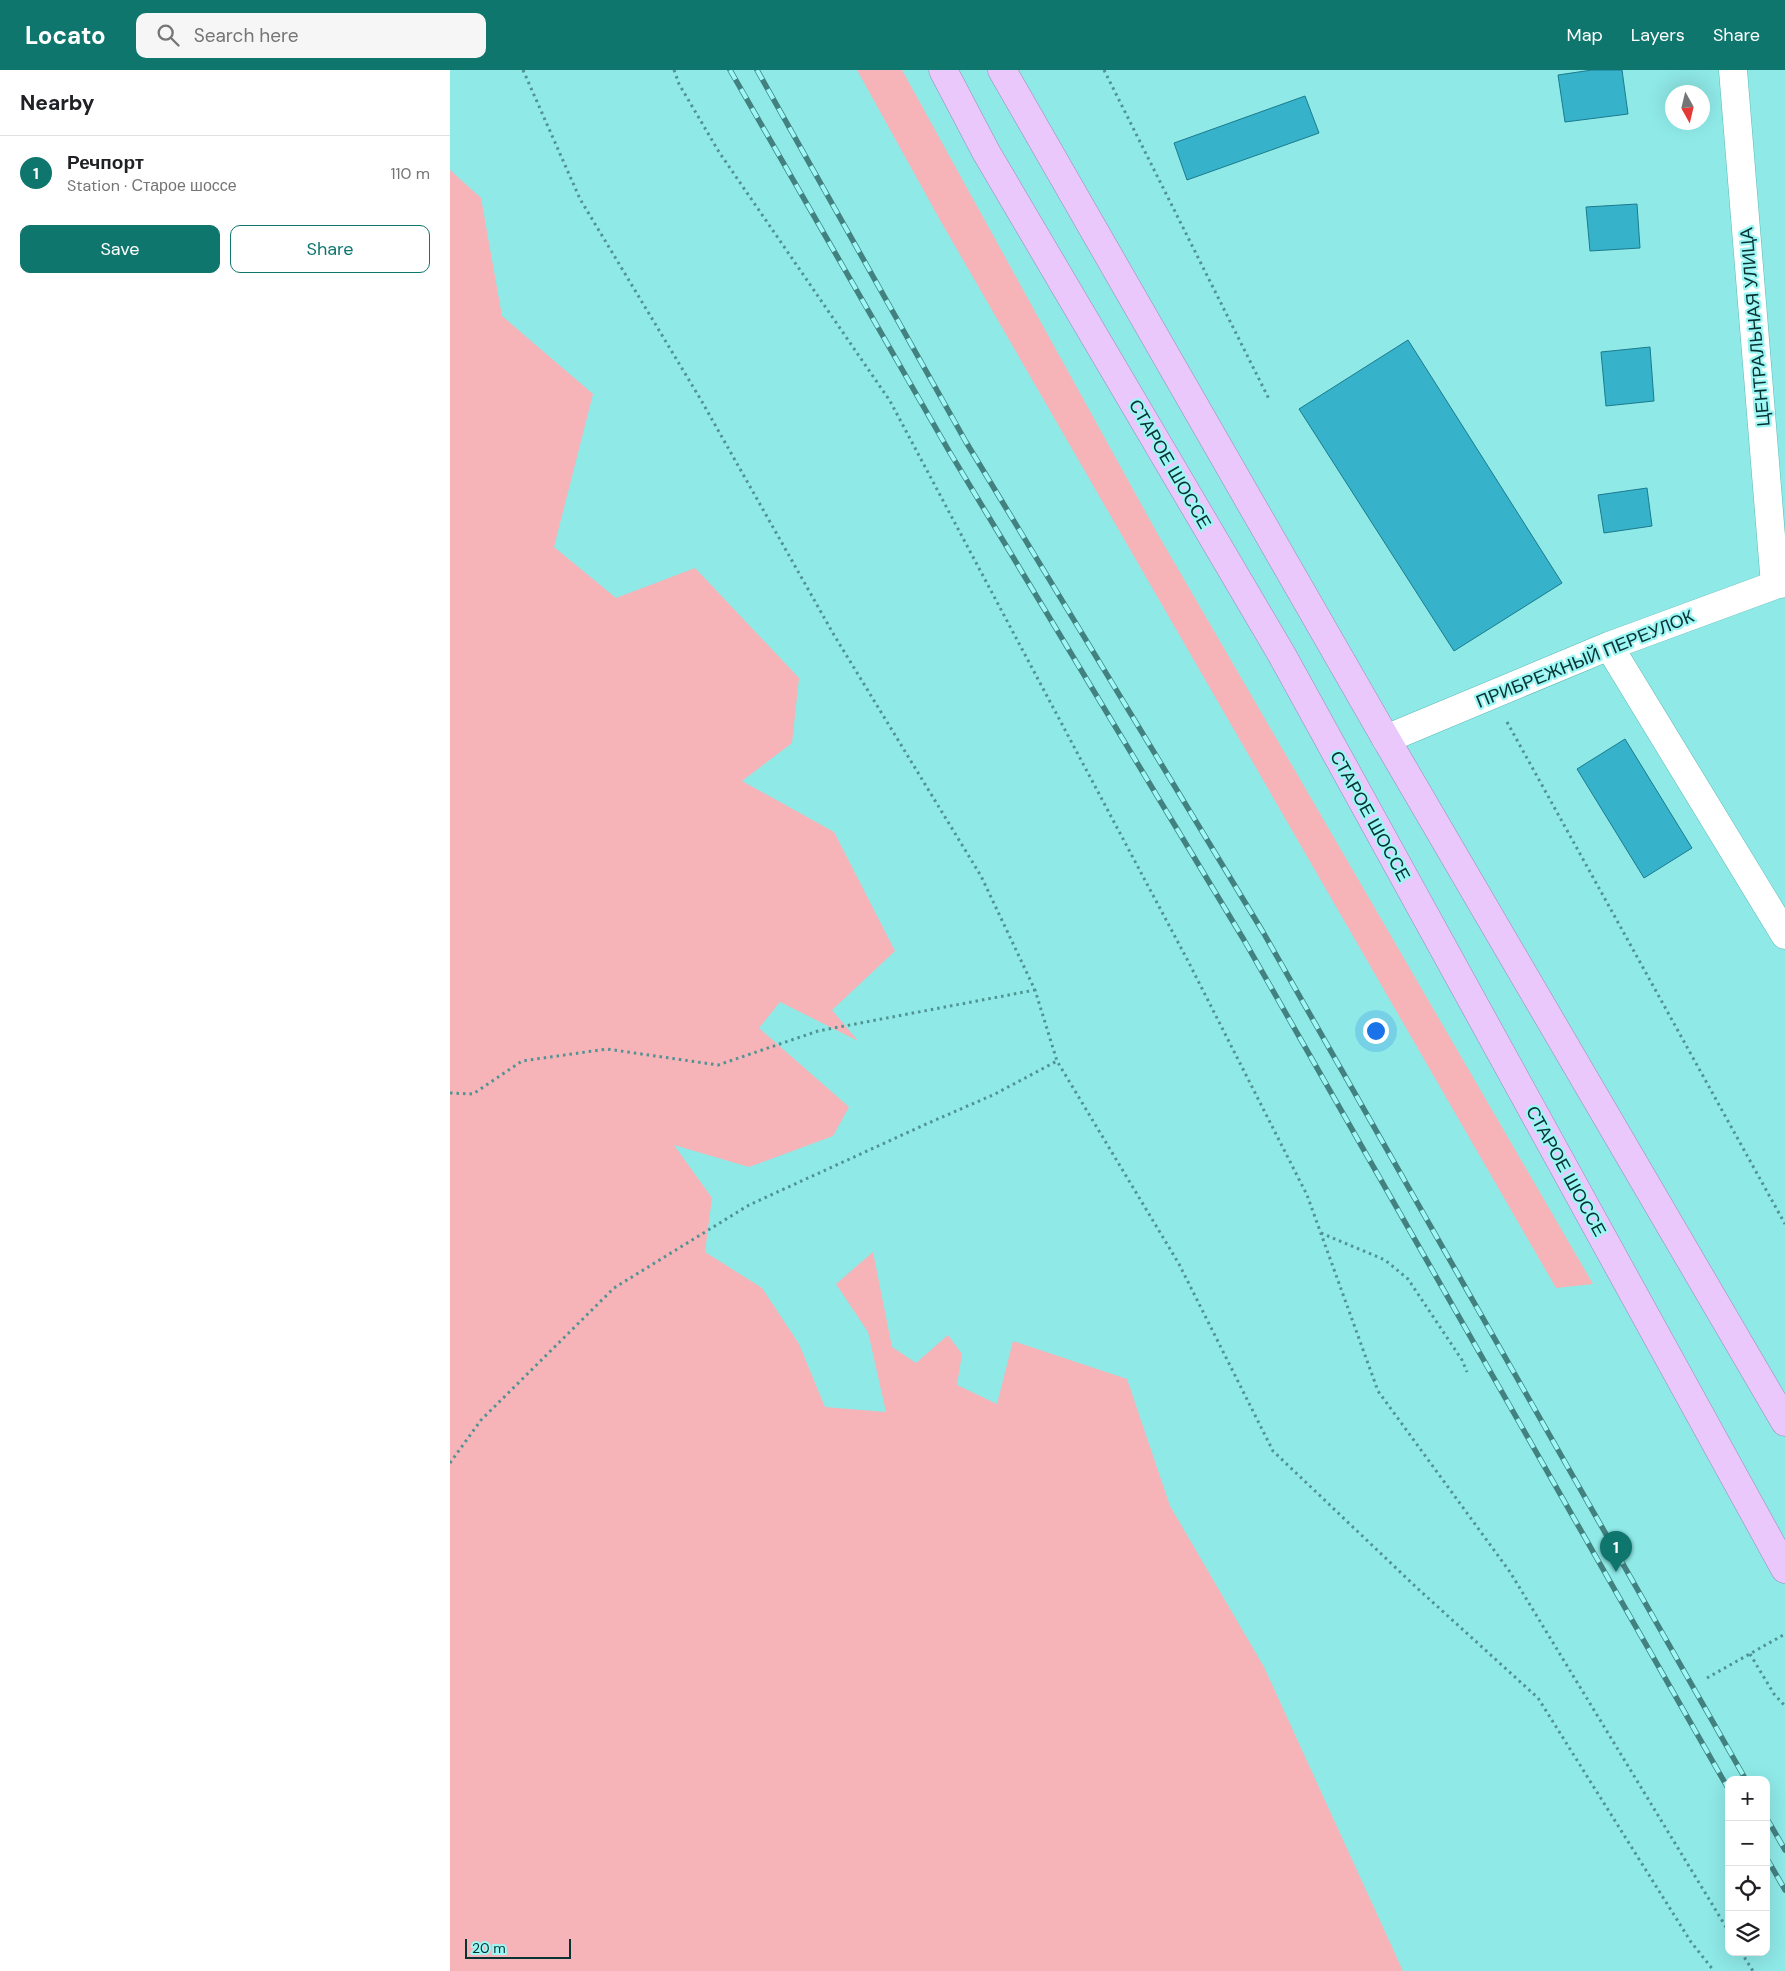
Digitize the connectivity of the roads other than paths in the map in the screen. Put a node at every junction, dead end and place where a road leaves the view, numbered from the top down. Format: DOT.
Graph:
graph roads {
  1 [pos="943,70"];
  2 [pos="1002,70"];
  3 [pos="1733,70"];
  4 [pos="1780,584"];
  5 [pos="1609,646"];
  6 [pos="1386,739"];
  7 [pos="1785,935"];
  8 [pos="1785,1422"];
  9 [pos="1785,1569"];
  1 -- 9 [label="highway, СТАРОЕ ШОССЕ"];
  2 -- 6 [label="highway"];
  3 -- 4 [label="street, ЦЕНТРАЛЬНАЯ УЛИЦА"];
  4 -- 5 [label="street, ПРИБРЕЖНЫЙ ПЕРЕУЛОК"];
  5 -- 6 [label="street, ПРИБРЕЖНЫЙ ПЕРЕУЛОК"];
  5 -- 7 [label="street"];
  6 -- 8 [label="highway"];
}
